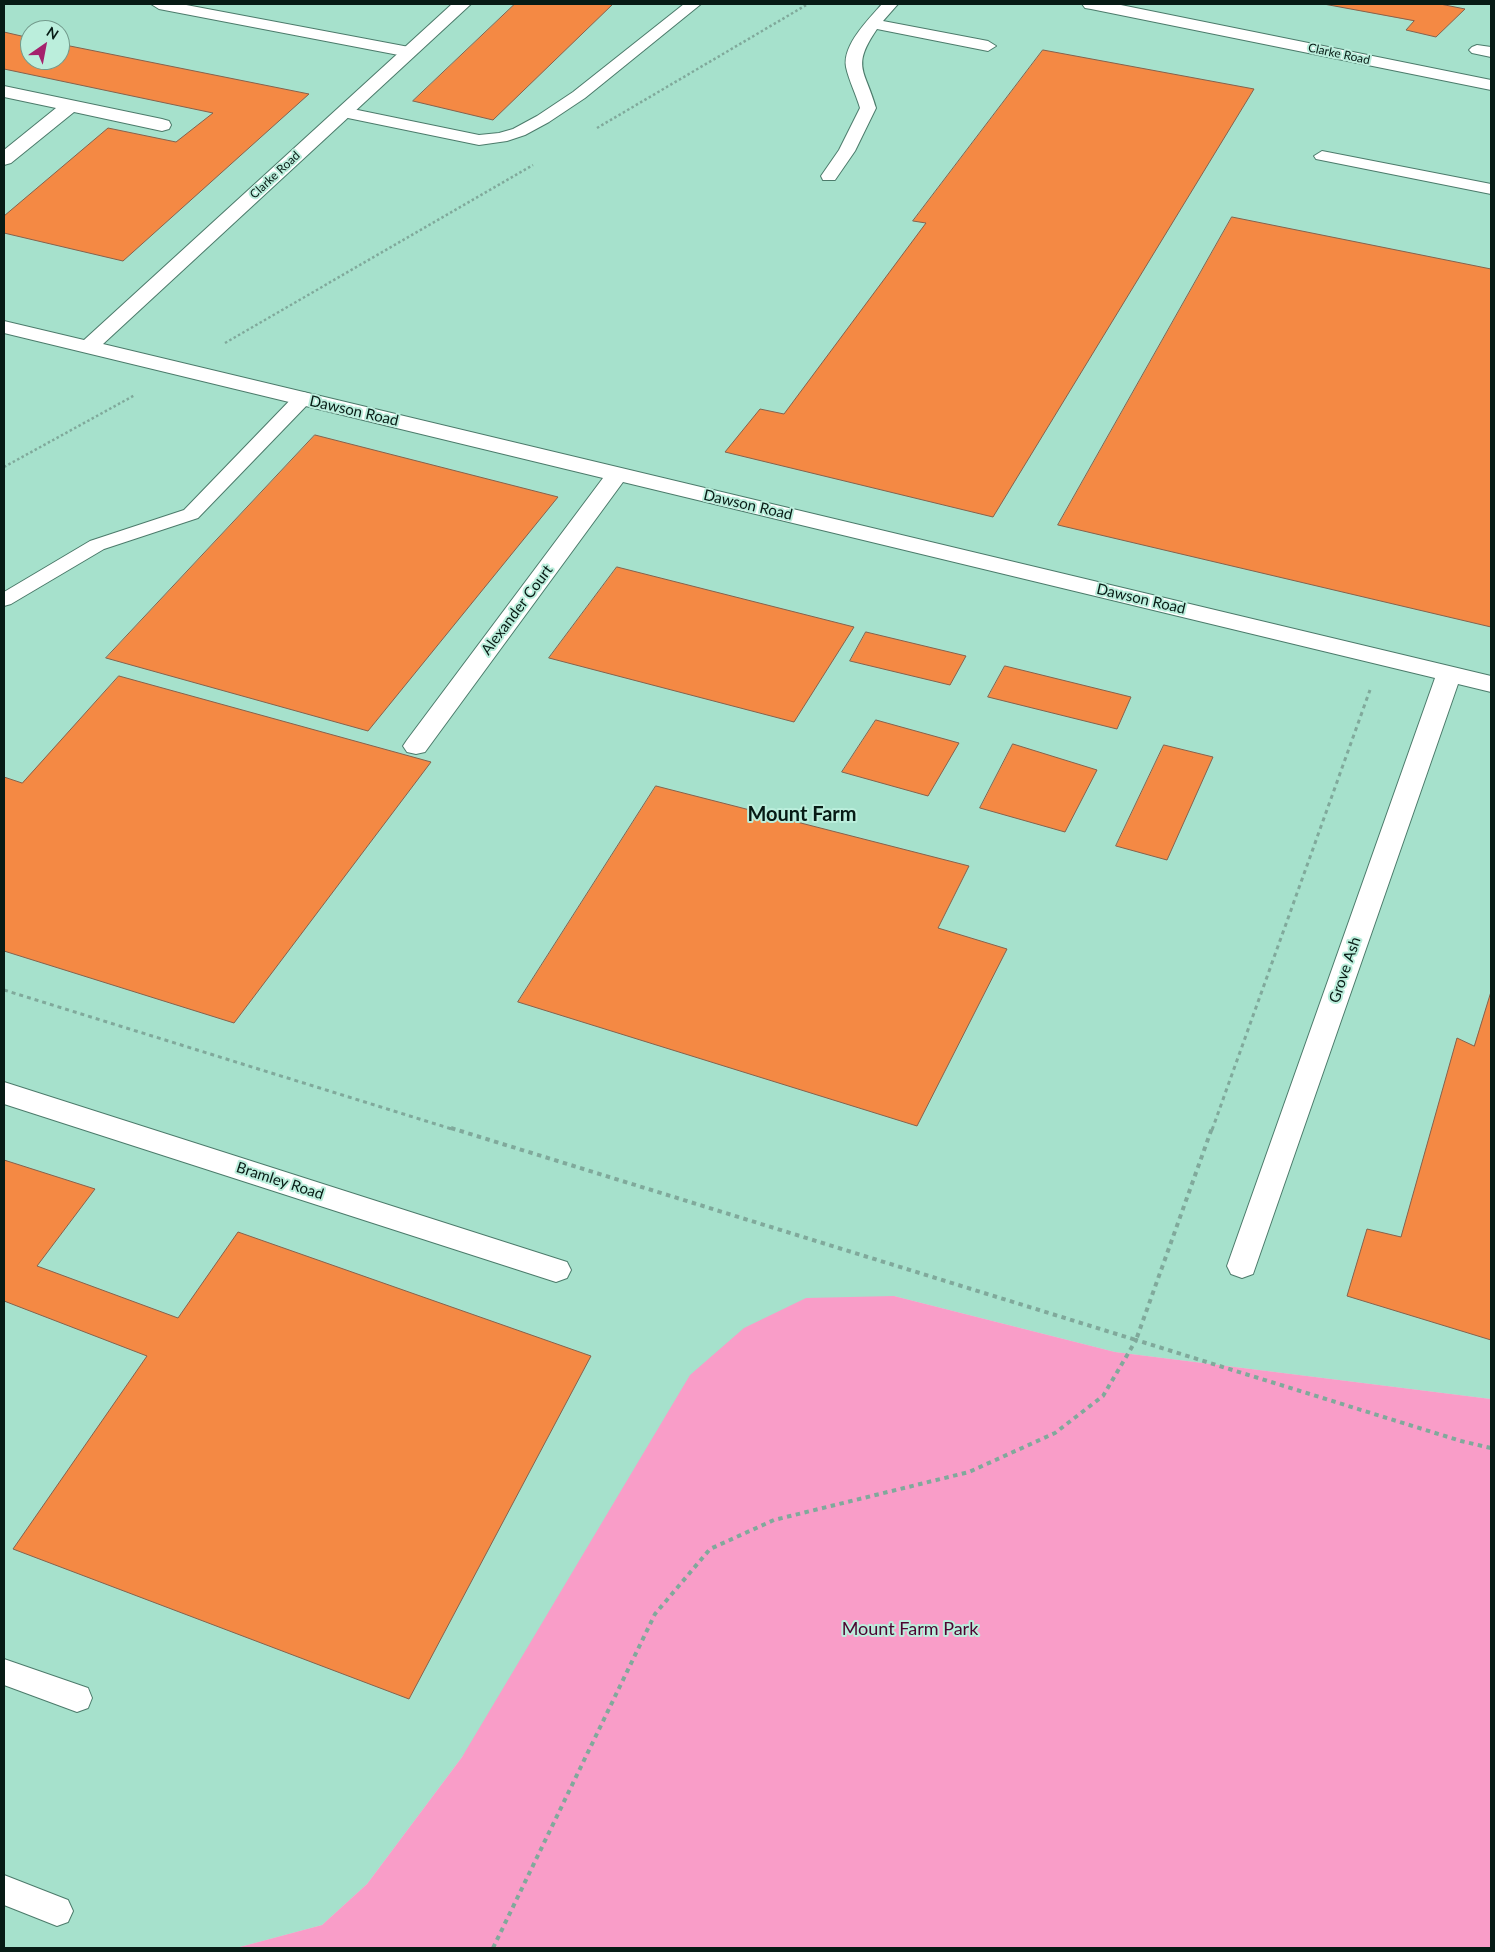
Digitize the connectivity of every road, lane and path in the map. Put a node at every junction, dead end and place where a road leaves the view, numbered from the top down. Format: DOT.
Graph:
graph roads {
  1 [pos="159,4"];
  2 [pos="462,4"];
  3 [pos="693,4"];
  4 [pos="808,4"];
  5 [pos="890,4"];
  6 [pos="1091,4"];
  7 [pos="874,24"];
  8 [pos="988,46"];
  9 [pos="409,52"];
  10 [pos="1491,85"];
  11 [pos="4,92"];
  12 [pos="70,106"];
  13 [pos="343,112"];
  14 [pos="162,125"];
  15 [pos="591,131"];
  16 [pos="1322,156"];
  17 [pos="4,159"];
  18 [pos="540,160"];
  19 [pos="829,176"];
  20 [pos="1491,189"];
  21 [pos="4,327"];
  22 [pos="88,347"];
  23 [pos="180,369"];
  24 [pos="303,398"];
  25 [pos="4,467"];
  26 [pos="618,474"];
  27 [pos="4,600"];
  28 [pos="1383,657"];
  29 [pos="1448,674"];
  30 [pos="1491,684"];
  31 [pos="416,746"];
  32 [pos="4,990"];
  33 [pos="4,1093"];
  34 [pos="1242,1266"];
  35 [pos="556,1270"];
  36 [pos="1136,1340"];
  37 [pos="1491,1448"];
  38 [pos="4,1672"];
  39 [pos="77,1698"];
  40 [pos="4,1890"];
  41 [pos="56,1911"];
  42 [pos="493,1948"];
  1 -- 9 [label="lane"];
  2 -- 9 [label="street, Clarke Road"];
  3 -- 13 [label="lane"];
  4 -- 15 [label="path"];
  5 -- 7 [label="lane"];
  6 -- 10 [label="street, Clarke Road"];
  7 -- 8 [label="lane"];
  7 -- 19 [label="lane"];
  9 -- 13 [label="street, Clarke Road"];
  11 -- 12 [label="street"];
  12 -- 14 [label="street"];
  12 -- 17 [label="street"];
  13 -- 22 [label="street, Clarke Road"];
  16 -- 20 [label="lane"];
  18 -- 23 [label="path"];
  21 -- 22 [label="street, Dawson Road"];
  22 -- 23 [label="street, Dawson Road"];
  23 -- 24 [label="street, Dawson Road"];
  23 -- 25 [label="path"];
  24 -- 26 [label="street, Dawson Road"];
  24 -- 27 [label="lane"];
  26 -- 28 [label="street, Dawson Road"];
  26 -- 31 [label="street, Alexander Court"];
  28 -- 29 [label="street, Dawson Road"];
  28 -- 36 [label="path"];
  29 -- 30 [label="street, Dawson Road"];
  29 -- 34 [label="street, Grove Ash"];
  32 -- 36 [label="path"];
  33 -- 35 [label="street, Bramley Road"];
  36 -- 37 [label="path"];
  36 -- 42 [label="path"];
  38 -- 39 [label="lane"];
  40 -- 41 [label="lane"];
}
